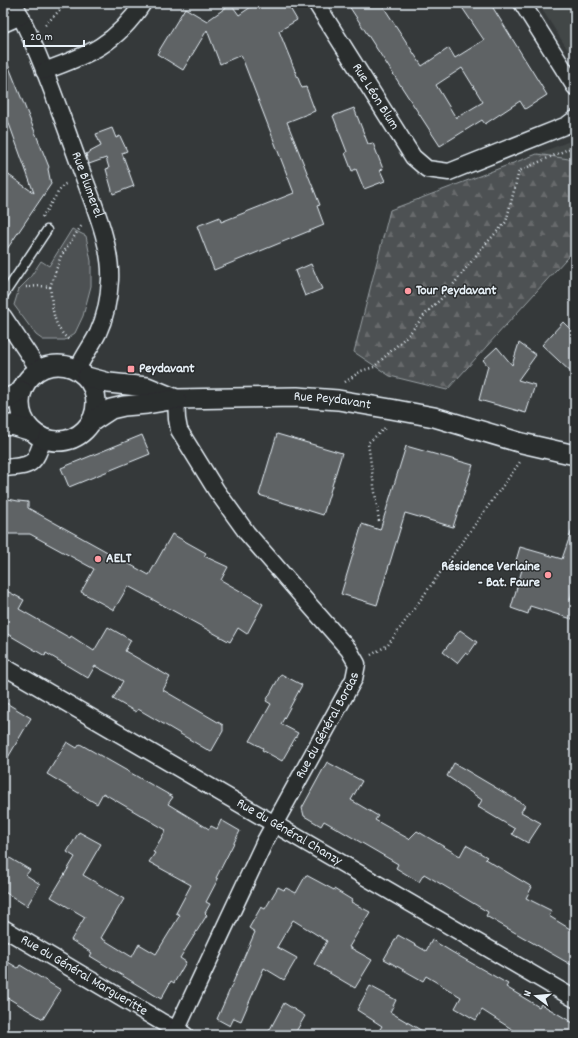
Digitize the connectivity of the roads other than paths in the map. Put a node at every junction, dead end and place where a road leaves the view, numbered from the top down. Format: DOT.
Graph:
graph roads {
  1 [pos="143,3"];
  2 [pos="316,3"];
  3 [pos="522,3"];
  4 [pos="17,9"];
  5 [pos="3,24"];
  6 [pos="44,71"];
  7 [pos="575,87"];
  8 [pos="575,119"];
  9 [pos="47,230"];
  10 [pos="3,296"];
  11 [pos="3,316"];
  12 [pos="39,370"];
  13 [pos="82,373"];
  14 [pos="22,391"];
  15 [pos="176,399"];
  16 [pos="3,401"];
  17 [pos="91,422"];
  18 [pos="3,426"];
  19 [pos="37,434"];
  20 [pos="575,455"];
  21 [pos="3,468"];
  22 [pos="3,666"];
  23 [pos="274,824"];
  24 [pos="3,928"];
  25 [pos="575,999"];
  26 [pos="179,1033"];
  1 -- 6 [label="street"];
  2 -- 8 [label="street, Rue Léon Blum"];
  3 -- 7 [label="street"];
  4 -- 5 [label="street"];
  4 -- 6 [label="street, Rue Blumerel"];
  6 -- 13 [label="street, Rue Blumerel"];
  9 -- 10 [label="lane"];
  11 -- 12 [label="street"];
  12 -- 13 [label="street"];
  12 -- 14 [label="street"];
  13 -- 15 [label="street, Rue Peydavant"];
  13 -- 17 [label="street"];
  14 -- 16 [label="street"];
  14 -- 19 [label="street"];
  15 -- 17 [label="street"];
  15 -- 20 [label="street, Rue Peydavant"];
  15 -- 23 [label="street, Rue du Général Bordas"];
  17 -- 19 [label="street"];
  18 -- 19 [label="street"];
  19 -- 21 [label="street"];
  22 -- 23 [label="street, Rue du Général Chanzy"];
  23 -- 25 [label="street, Rue du Général Chanzy"];
  23 -- 26 [label="street, Rue du Général Bordas"];
  24 -- 26 [label="street, Rue du Général Margueritte"];
}
